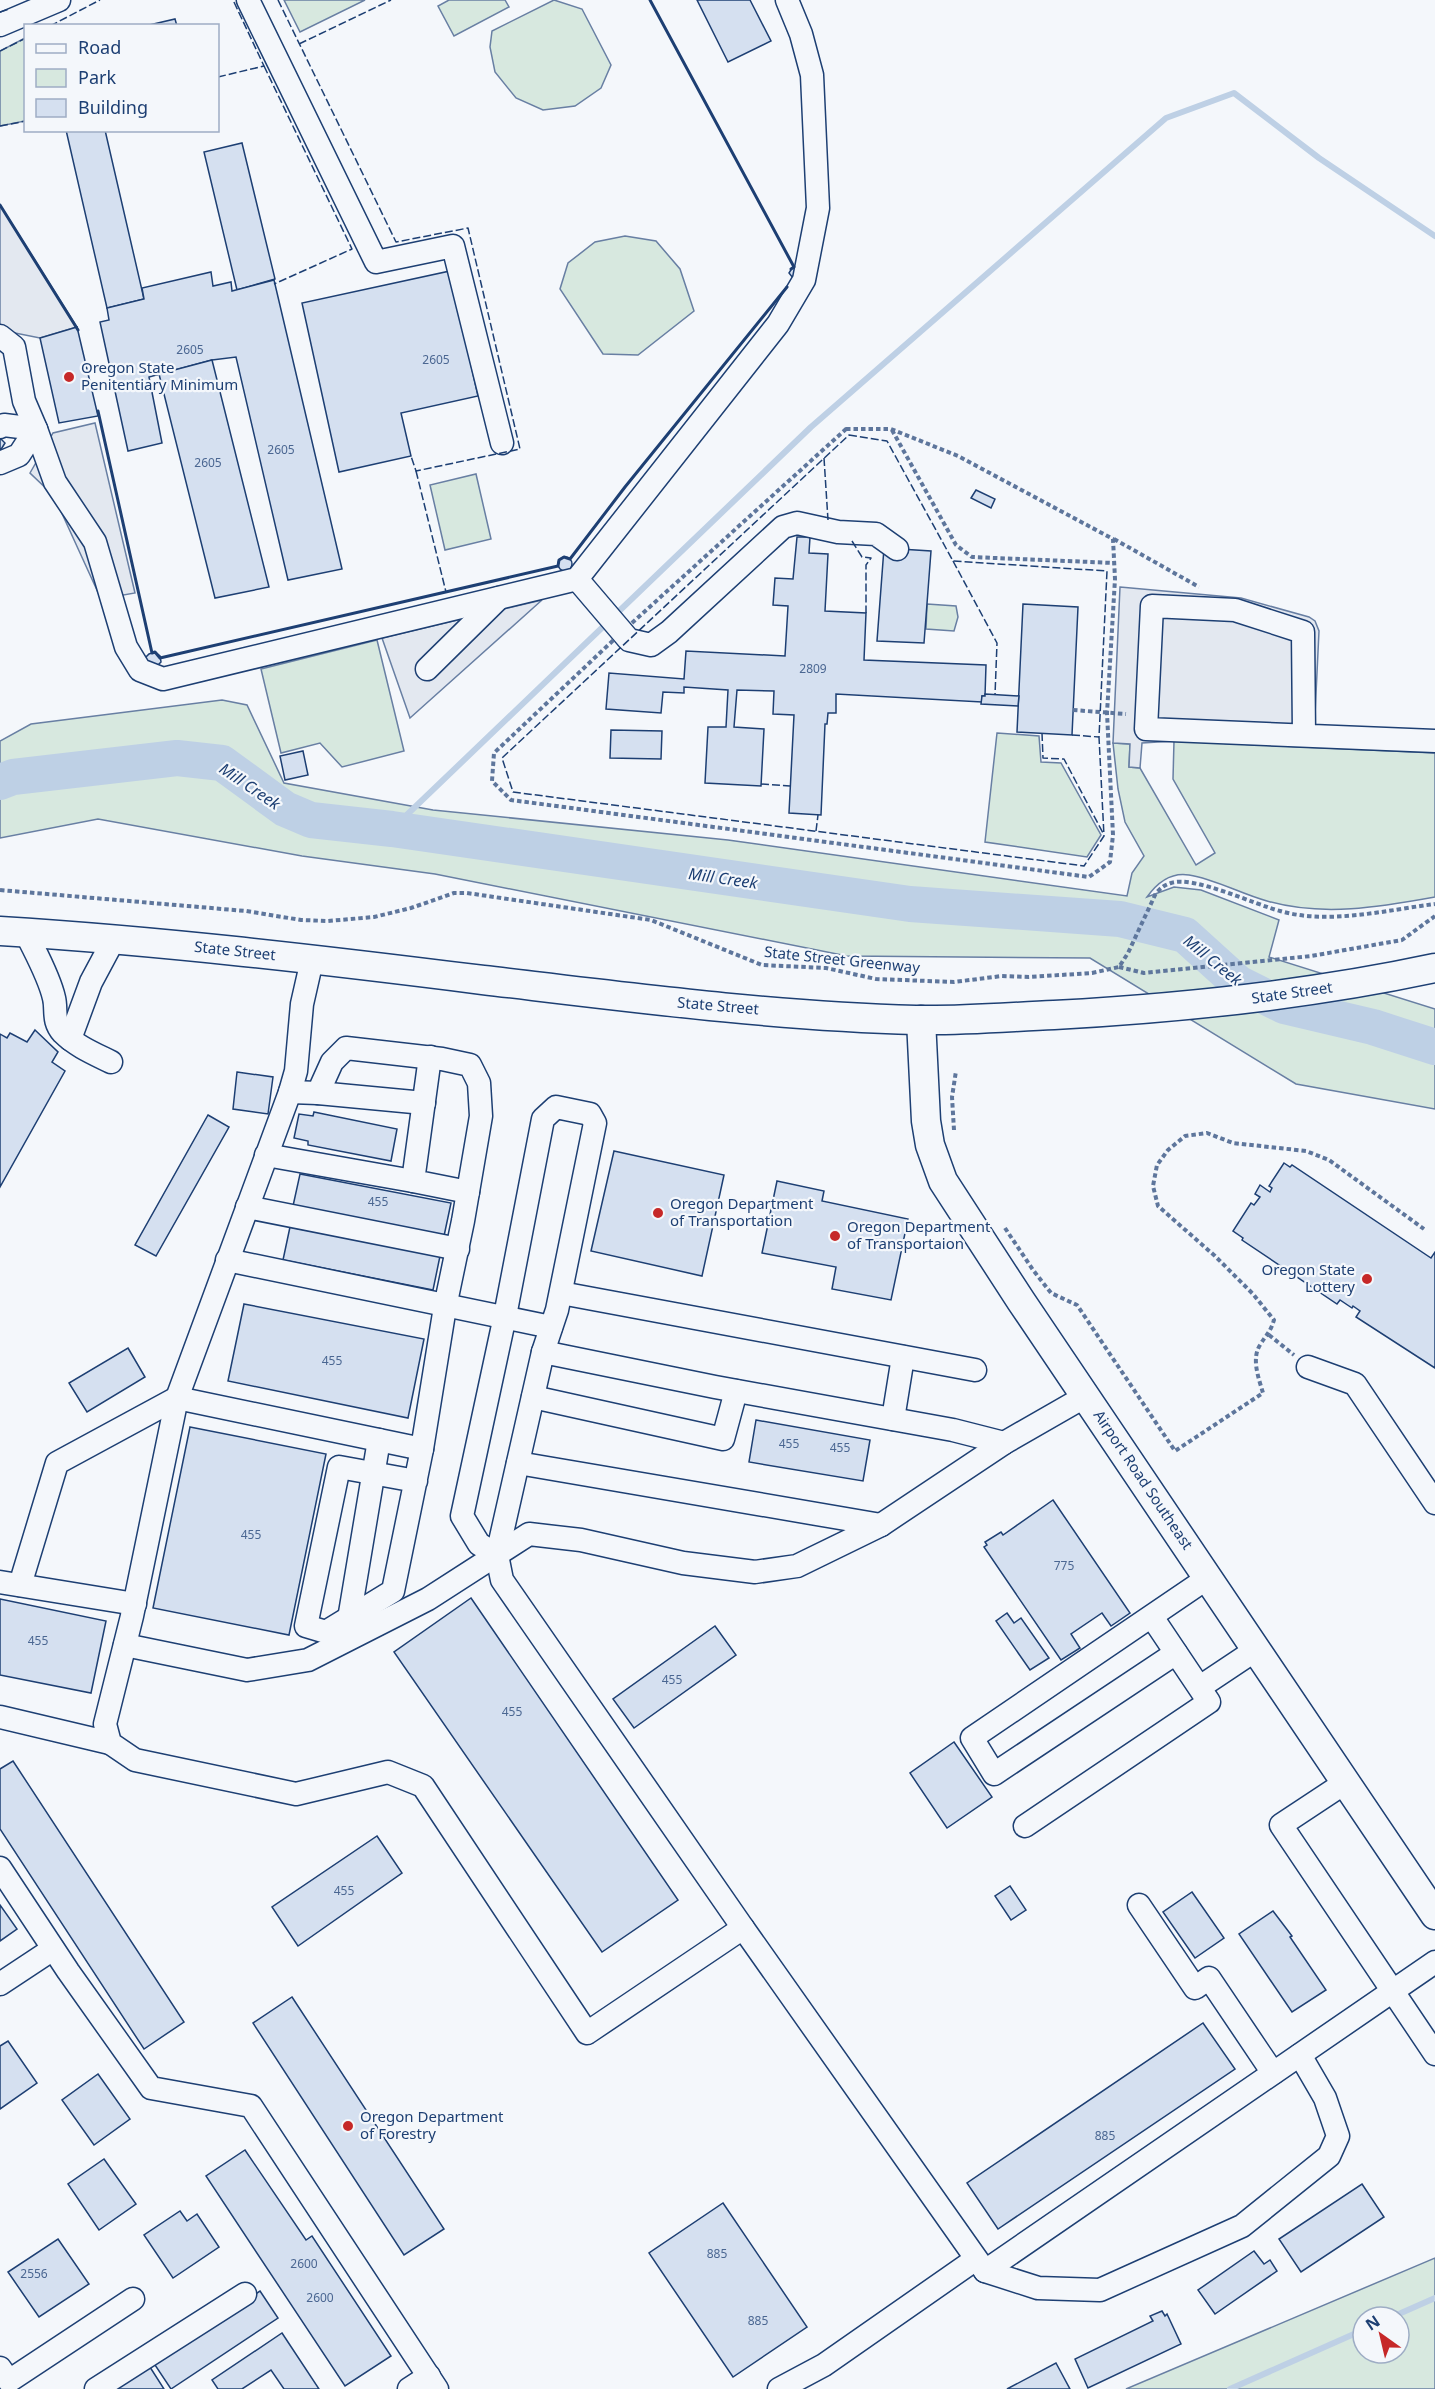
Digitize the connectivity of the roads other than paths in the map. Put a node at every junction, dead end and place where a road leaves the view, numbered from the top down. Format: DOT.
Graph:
graph roads {
  1 [pos="59,0"];
  2 [pos="248,0"];
  3 [pos="787,0"];
  4 [pos="0,25"];
  5 [pos="7,341"];
  6 [pos="0,427"];
  7 [pos="36,429"];
  8 [pos="502,443"];
  9 [pos="0,463"];
  10 [pos="897,549"];
  11 [pos="577,579"];
  12 [pos="500,597"];
  13 [pos="427,669"];
  14 [pos="1304,734"];
  15 [pos="1435,741"];
  16 [pos="13,932"];
  17 [pos="114,939"];
  18 [pos="312,960"];
  19 [pos="1435,968"];
  20 [pos="921,1020"];
  21 [pos="70,1039"];
  22 [pos="430,1057"];
  23 [pos="111,1062"];
  24 [pos="290,1092"];
  25 [pos="318,1094"];
  26 [pos="424,1103"];
  27 [pos="267,1155"];
  28 [pos="413,1181"];
  29 [pos="468,1192"];
  30 [pos="247,1207"];
  31 [pos="458,1249"];
  32 [pos="227,1260"];
  33 [pos="445,1307"];
  34 [pos="506,1308"];
  35 [pos="557,1310"];
  36 [pos="543,1352"];
  37 [pos="903,1357"];
  38 [pos="1308,1367"];
  39 [pos="975,1370"];
  40 [pos="736,1391"];
  41 [pos="1086,1396"];
  42 [pos="533,1397"];
  43 [pos="177,1398"];
  44 [pos="893,1419"];
  45 [pos="379,1440"];
  46 [pos="1004,1443"];
  47 [pos="422,1449"];
  48 [pos="518,1463"];
  49 [pos="372,1473"];
  50 [pos="416,1481"];
  51 [pos="1435,1503"];
  52 [pos="881,1525"];
  53 [pos="497,1555"];
  54 [pos="1209,1577"];
  55 [pos="10,1583"];
  56 [pos="135,1604"];
  57 [pos="1152,1617"];
  58 [pos="349,1618"];
  59 [pos="125,1645"];
  60 [pos="1257,1649"];
  61 [pos="1176,1653"];
  62 [pos="1200,1687"];
  63 [pos="0,1717"];
  64 [pos="110,1743"];
  65 [pos="1346,1782"];
  66 [pos="1025,1826"];
  67 [pos="0,1868"];
  68 [pos="1139,1905"];
  69 [pos="1435,1915"];
  70 [pos="742,1928"];
  71 [pos="53,1949"];
  72 [pos="1435,1962"];
  73 [pos="0,1984"];
  74 [pos="1392,1991"];
  75 [pos="1435,2054"];
  76 [pos="1300,2055"];
  77 [pos="1273,2073"];
  78 [pos="980,2265"];
  79 [pos="246,2294"];
  80 [pos="133,2299"];
  81 [pos="0,2368"];
  82 [pos="808,2382"];
  83 [pos="433,2383"];
  84 [pos="96,2389"];
  85 [pos="409,2389"];
  86 [pos="779,2389"];
  1 -- 4 [label="street"];
  2 -- 8 [label="street"];
  3 -- 11 [label="street"];
  5 -- 7 [label="street"];
  6 -- 7 [label="street"];
  7 -- 9 [label="street"];
  7 -- 12 [label="street"];
  10 -- 11 [label="street"];
  11 -- 12 [label="street"];
  12 -- 13 [label="street"];
  14 -- 14 [label="street"];
  14 -- 15 [label="street"];
  16 -- 17 [label="main road, State Street"];
  16 -- 21 [label="street"];
  17 -- 18 [label="main road, State Street"];
  17 -- 21 [label="street"];
  18 -- 20 [label="main road, State Street"];
  18 -- 24 [label="street"];
  19 -- 20 [label="main road, State Street"];
  20 -- 41 [label="main road, Airport Road Southeast"];
  21 -- 23 [label="street"];
  22 -- 25 [label="street"];
  22 -- 26 [label="street"];
  22 -- 29 [label="street"];
  24 -- 25 [label="street"];
  24 -- 27 [label="street"];
  25 -- 26 [label="street"];
  26 -- 28 [label="street"];
  27 -- 28 [label="street"];
  27 -- 30 [label="street"];
  28 -- 29 [label="street"];
  29 -- 31 [label="street"];
  30 -- 31 [label="street"];
  30 -- 32 [label="street"];
  31 -- 33 [label="street"];
  32 -- 33 [label="street"];
  32 -- 43 [label="street"];
  33 -- 34 [label="street"];
  33 -- 47 [label="street"];
  34 -- 35 [label="street"];
  34 -- 35 [label="street"];
  34 -- 53 [label="street"];
  35 -- 36 [label="street"];
  35 -- 37 [label="street"];
  36 -- 40 [label="street"];
  36 -- 42 [label="street"];
  37 -- 39 [label="street"];
  37 -- 44 [label="street"];
  38 -- 51 [label="street"];
  40 -- 42 [label="street"];
  40 -- 44 [label="street"];
  41 -- 46 [label="street"];
  41 -- 54 [label="main road, Airport Road Southeast"];
  42 -- 48 [label="street"];
  43 -- 45 [label="street"];
  43 -- 55 [label="street"];
  43 -- 56 [label="street"];
  44 -- 46 [label="street"];
  45 -- 47 [label="street"];
  45 -- 49 [label="street"];
  46 -- 52 [label="street"];
  47 -- 50 [label="street"];
  48 -- 52 [label="street"];
  48 -- 53 [label="street"];
  49 -- 50 [label="street"];
  49 -- 58 [label="street"];
  49 -- 58 [label="street"];
  50 -- 58 [label="street"];
  52 -- 53 [label="street"];
  53 -- 59 [label="street"];
  53 -- 70 [label="street"];
  54 -- 57 [label="street"];
  54 -- 60 [label="main road, Airport Road Southeast"];
  55 -- 56 [label="street"];
  56 -- 59 [label="street"];
  57 -- 61 [label="street"];
  57 -- 61 [label="street"];
  59 -- 64 [label="street"];
  60 -- 62 [label="street"];
  60 -- 65 [label="main road, Airport Road Southeast"];
  61 -- 62 [label="street"];
  62 -- 66 [label="street"];
  63 -- 64 [label="street"];
  64 -- 70 [label="street"];
  65 -- 69 [label="main road, Airport Road Southeast"];
  65 -- 74 [label="street"];
  67 -- 71 [label="street"];
  68 -- 77 [label="street"];
  70 -- 78 [label="street"];
  71 -- 73 [label="street"];
  71 -- 83 [label="street"];
  72 -- 74 [label="street"];
  74 -- 75 [label="street"];
  74 -- 76 [label="street"];
  76 -- 77 [label="street"];
  76 -- 78 [label="street"];
  77 -- 78 [label="street"];
  78 -- 82 [label="street"];
  79 -- 84 [label="street"];
  80 -- 81 [label="street"];
  82 -- 86 [label="street"];
  83 -- 85 [label="street"];
}
